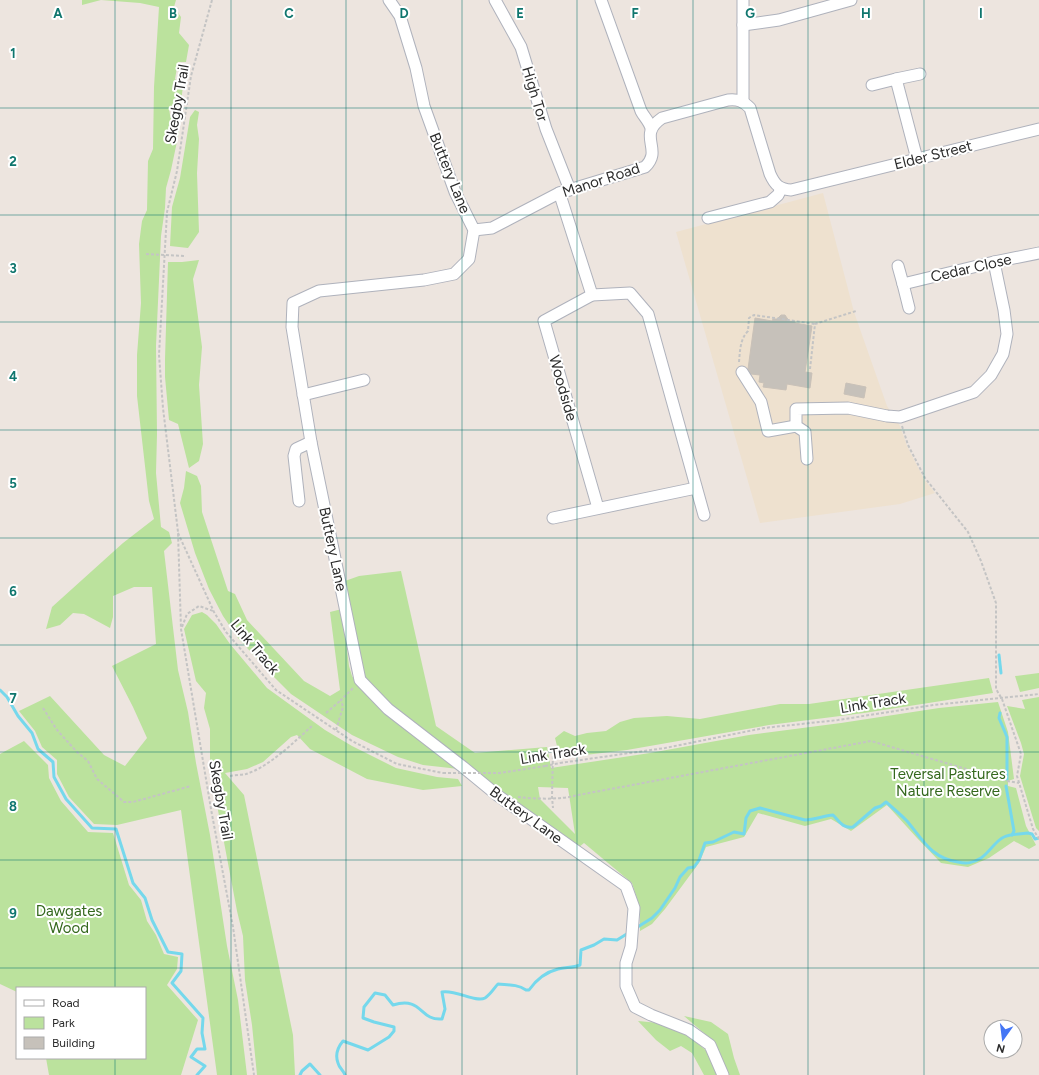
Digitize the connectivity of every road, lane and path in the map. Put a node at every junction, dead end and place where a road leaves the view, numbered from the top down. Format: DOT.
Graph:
graph roads {
  1 [pos="212,0"];
  2 [pos="389,0"];
  3 [pos="495,0"];
  4 [pos="601,0"];
  5 [pos="743,0"];
  6 [pos="851,0"];
  7 [pos="743,25"];
  8 [pos="920,74"];
  9 [pos="896,79"];
  10 [pos="872,85"];
  11 [pos="743,102"];
  12 [pos="651,128"];
  13 [pos="1039,129"];
  14 [pos="917,159"];
  15 [pos="781,189"];
  16 [pos="570,190"];
  17 [pos="559,193"];
  18 [pos="708,218"];
  19 [pos="474,230"];
  20 [pos="1039,253"];
  21 [pos="146,254"];
  22 [pos="186,256"];
  23 [pos="994,262"];
  24 [pos="898,266"];
  25 [pos="903,284"];
  26 [pos="592,295"];
  27 [pos="909,308"];
  28 [pos="856,311"];
  29 [pos="815,324"];
  30 [pos="810,369"];
  31 [pos="742,372"];
  32 [pos="364,380"];
  33 [pos="303,395"];
  34 [pos="900,417"];
  35 [pos="796,426"];
  36 [pos="311,442"];
  37 [pos="807,459"];
  38 [pos="696,488"];
  39 [pos="299,501"];
  40 [pos="598,508"];
  41 [pos="704,515"];
  42 [pos="553,518"];
  43 [pos="178,532"];
  44 [pos="214,612"];
  45 [pos="181,629"];
  46 [pos="360,680"];
  47 [pos="1039,694"];
  48 [pos="1002,698"];
  49 [pos="341,700"];
  50 [pos="43,708"];
  51 [pos="326,714"];
  52 [pos="312,726"];
  53 [pos="336,730"];
  54 [pos="553,751"];
  55 [pos="230,776"];
  56 [pos="1019,784"];
  57 [pos="191,786"];
  58 [pos="497,795"];
  59 [pos="552,798"];
  60 [pos="553,808"];
  61 [pos="1038,837"];
  62 [pos="254,1075"];
  63 [pos="723,1075"];
  1 -- 43 [label="path, Skegby Trail"];
  2 -- 19 [label="street, Buttery Lane"];
  3 -- 16 [label="street, High Tor"];
  4 -- 12 [label="street"];
  5 -- 7 [label="street"];
  6 -- 7 [label="street"];
  7 -- 11 [label="street"];
  8 -- 9 [label="street"];
  9 -- 10 [label="street"];
  9 -- 14 [label="street"];
  11 -- 12 [label="street"];
  11 -- 15 [label="street"];
  12 -- 16 [label="street, Manor Road"];
  13 -- 14 [label="street, Elder Street"];
  14 -- 15 [label="street, Elder Street"];
  15 -- 18 [label="street"];
  16 -- 17 [label="street, Manor Road"];
  17 -- 19 [label="street, Manor Road"];
  17 -- 26 [label="street"];
  19 -- 33 [label="street, Buttery Lane"];
  20 -- 23 [label="street, Cedar Close"];
  21 -- 22 [label="path, bridge"];
  23 -- 25 [label="street, Cedar Close"];
  23 -- 34 [label="street"];
  24 -- 25 [label="street"];
  25 -- 27 [label="street"];
  26 -- 38 [label="street, Woodside"];
  26 -- 40 [label="street, Woodside"];
  28 -- 29 [label="path"];
  29 -- 30 [label="path"];
  29 -- 31 [label="path"];
  31 -- 35 [label="street"];
  32 -- 33 [label="street"];
  33 -- 36 [label="street, Buttery Lane"];
  34 -- 35 [label="street"];
  34 -- 48 [label="path"];
  35 -- 37 [label="street"];
  36 -- 39 [label="street"];
  36 -- 46 [label="street, Buttery Lane"];
  38 -- 40 [label="street"];
  38 -- 41 [label="street, Woodside"];
  40 -- 42 [label="street"];
  43 -- 44 [label="path, Link Track"];
  43 -- 45 [label="path, Skegby Trail"];
  44 -- 45 [label="path"];
  44 -- 53 [label="path, Link Track"];
  45 -- 62 [label="path, Skegby Trail"];
  46 -- 49 [label="path"];
  46 -- 58 [label="street, Buttery Lane"];
  47 -- 48 [label="path, Link Track"];
  48 -- 53 [label="path, Link Track, bridge"];
  48 -- 56 [label="path"];
  49 -- 51 [label="path"];
  49 -- 53 [label="path"];
  50 -- 57 [label="path"];
  52 -- 55 [label="path"];
  54 -- 59 [label="path"];
  56 -- 59 [label="path"];
  56 -- 61 [label="path"];
  58 -- 59 [label="path"];
  58 -- 63 [label="street, Buttery Lane"];
  59 -- 60 [label="path"];
}
